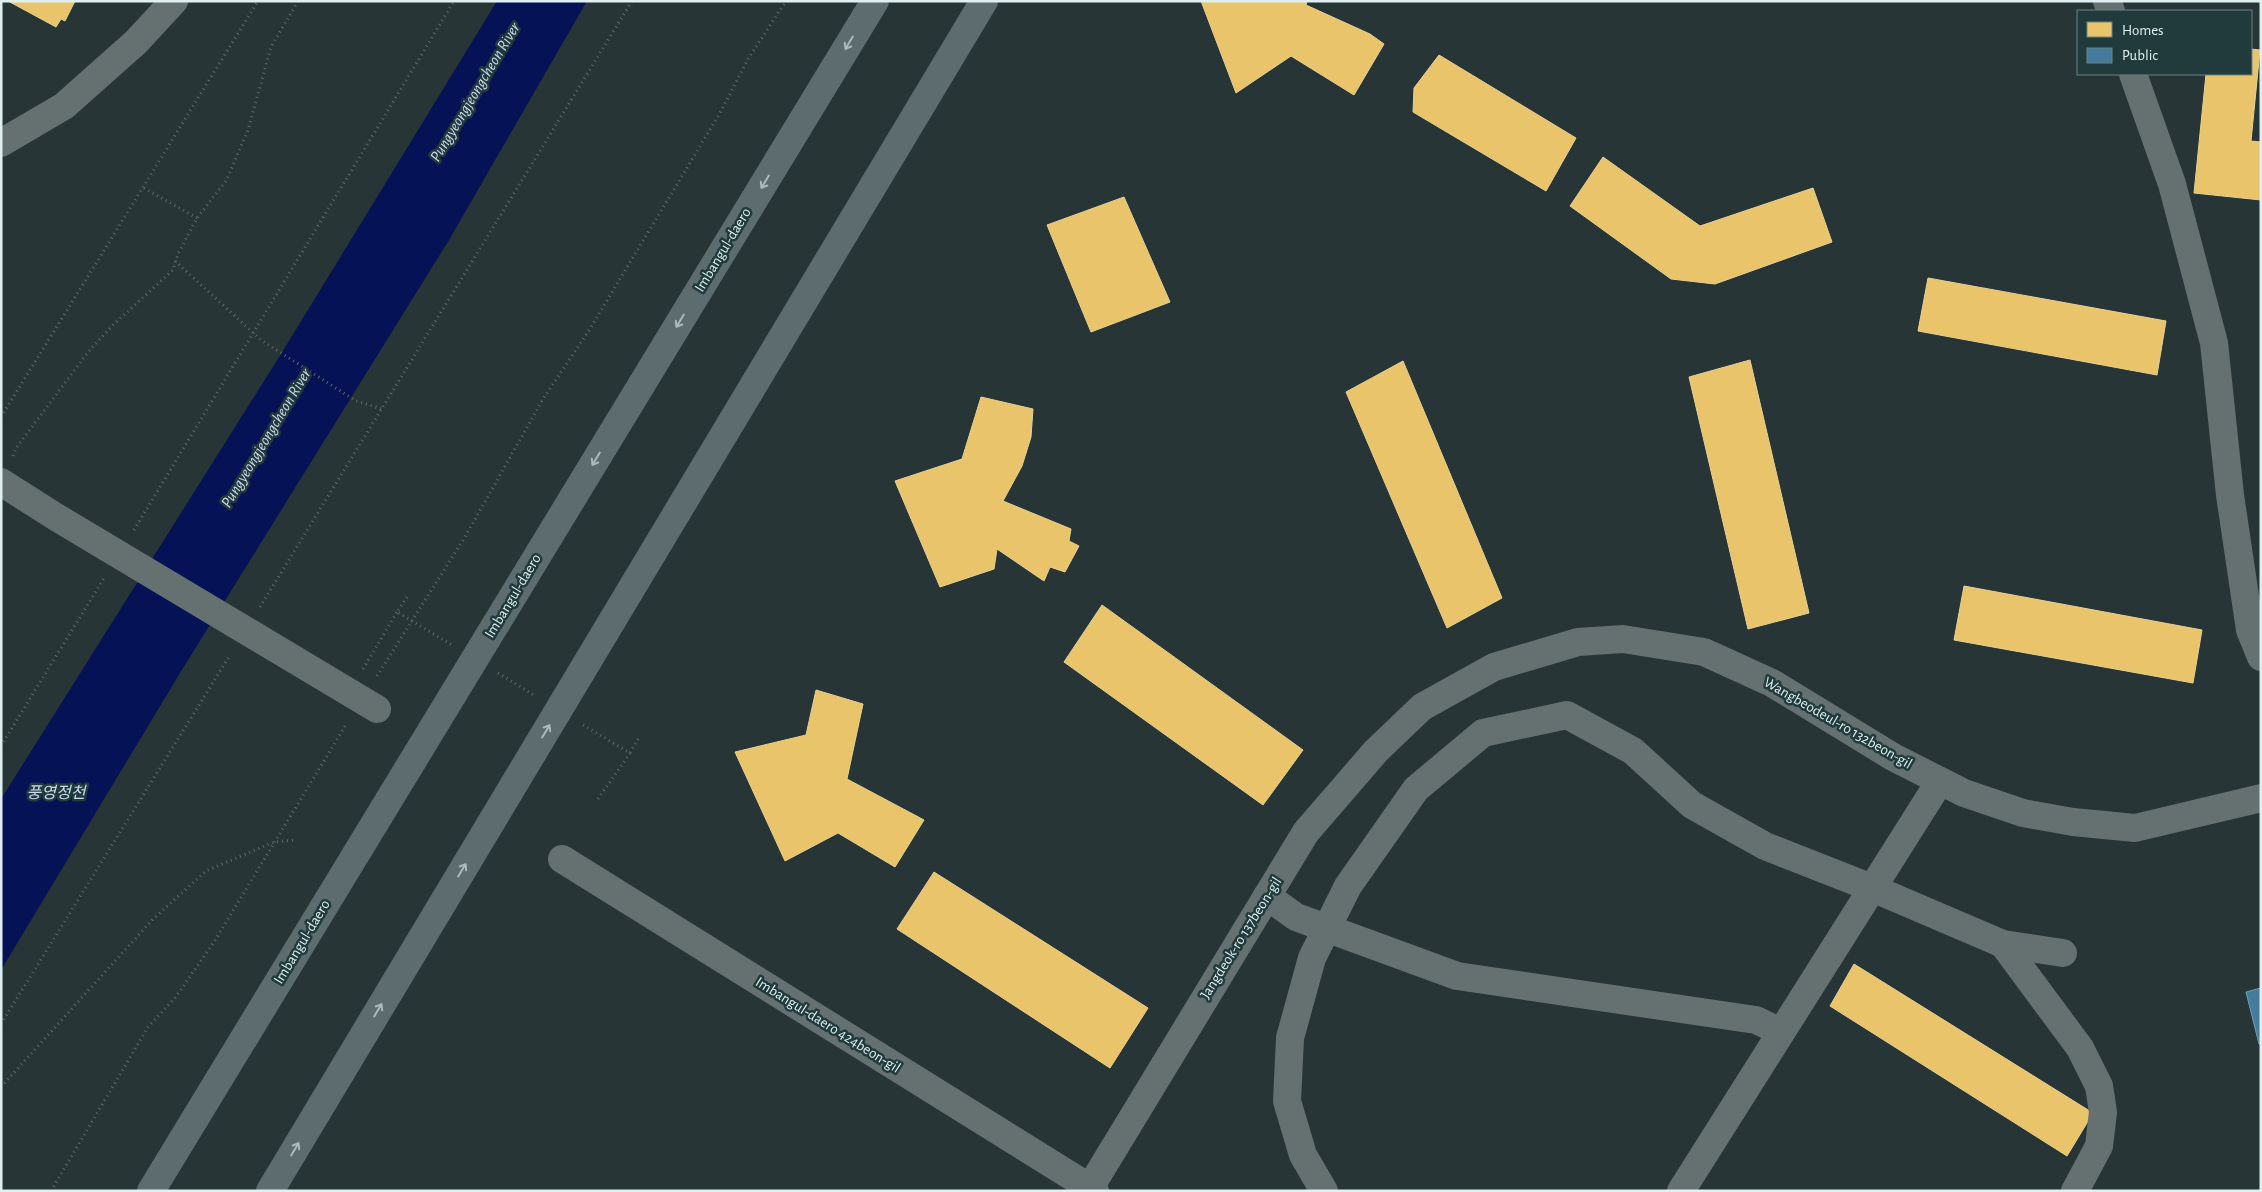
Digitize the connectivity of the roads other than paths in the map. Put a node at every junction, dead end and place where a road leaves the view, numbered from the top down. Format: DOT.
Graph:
graph roads {
  1 [pos="174,1"];
  2 [pos="874,1"];
  3 [pos="984,1"];
  4 [pos="2133,75"];
  5 [pos="1,143"];
  6 [pos="1,482"];
  7 [pos="2261,657"];
  8 [pos="370,704"];
  9 [pos="1422,707"];
  10 [pos="1940,781"];
  11 [pos="2261,798"];
  12 [pos="562,860"];
  13 [pos="1872,888"];
  14 [pos="1267,896"];
  15 [pos="1326,929"];
  16 [pos="2003,944"];
  17 [pos="2063,953"];
  18 [pos="1781,1032"];
  19 [pos="1091,1190"];
  20 [pos="151,1191"];
  21 [pos="270,1191"];
  22 [pos="1324,1191"];
  23 [pos="1681,1191"];
  24 [pos="2075,1191"];
  1 -- 5 [label="street"];
  2 -- 20 [label="main road, Imbangul-daero, one-way"];
  21 -- 3 [label="main road, one-way"];
  4 -- 7 [label="street"];
  6 -- 8 [label="street"];
  9 -- 10 [label="street, Wangbeodeul-ro 132beon-gil"];
  9 -- 14 [label="street, Jangdeok-ro 137beon-gil"];
  10 -- 11 [label="street, Wangbeodeul-ro 132beon-gil"];
  10 -- 13 [label="street"];
  12 -- 19 [label="street, Imbangul-daero 424beon-gil"];
  13 -- 15 [label="street"];
  13 -- 16 [label="street"];
  13 -- 18 [label="street"];
  14 -- 15 [label="street"];
  14 -- 19 [label="street, Jangdeok-ro 137beon-gil"];
  15 -- 18 [label="street"];
  15 -- 22 [label="street"];
  16 -- 17 [label="street"];
  16 -- 24 [label="street"];
  18 -- 23 [label="street"];
}
